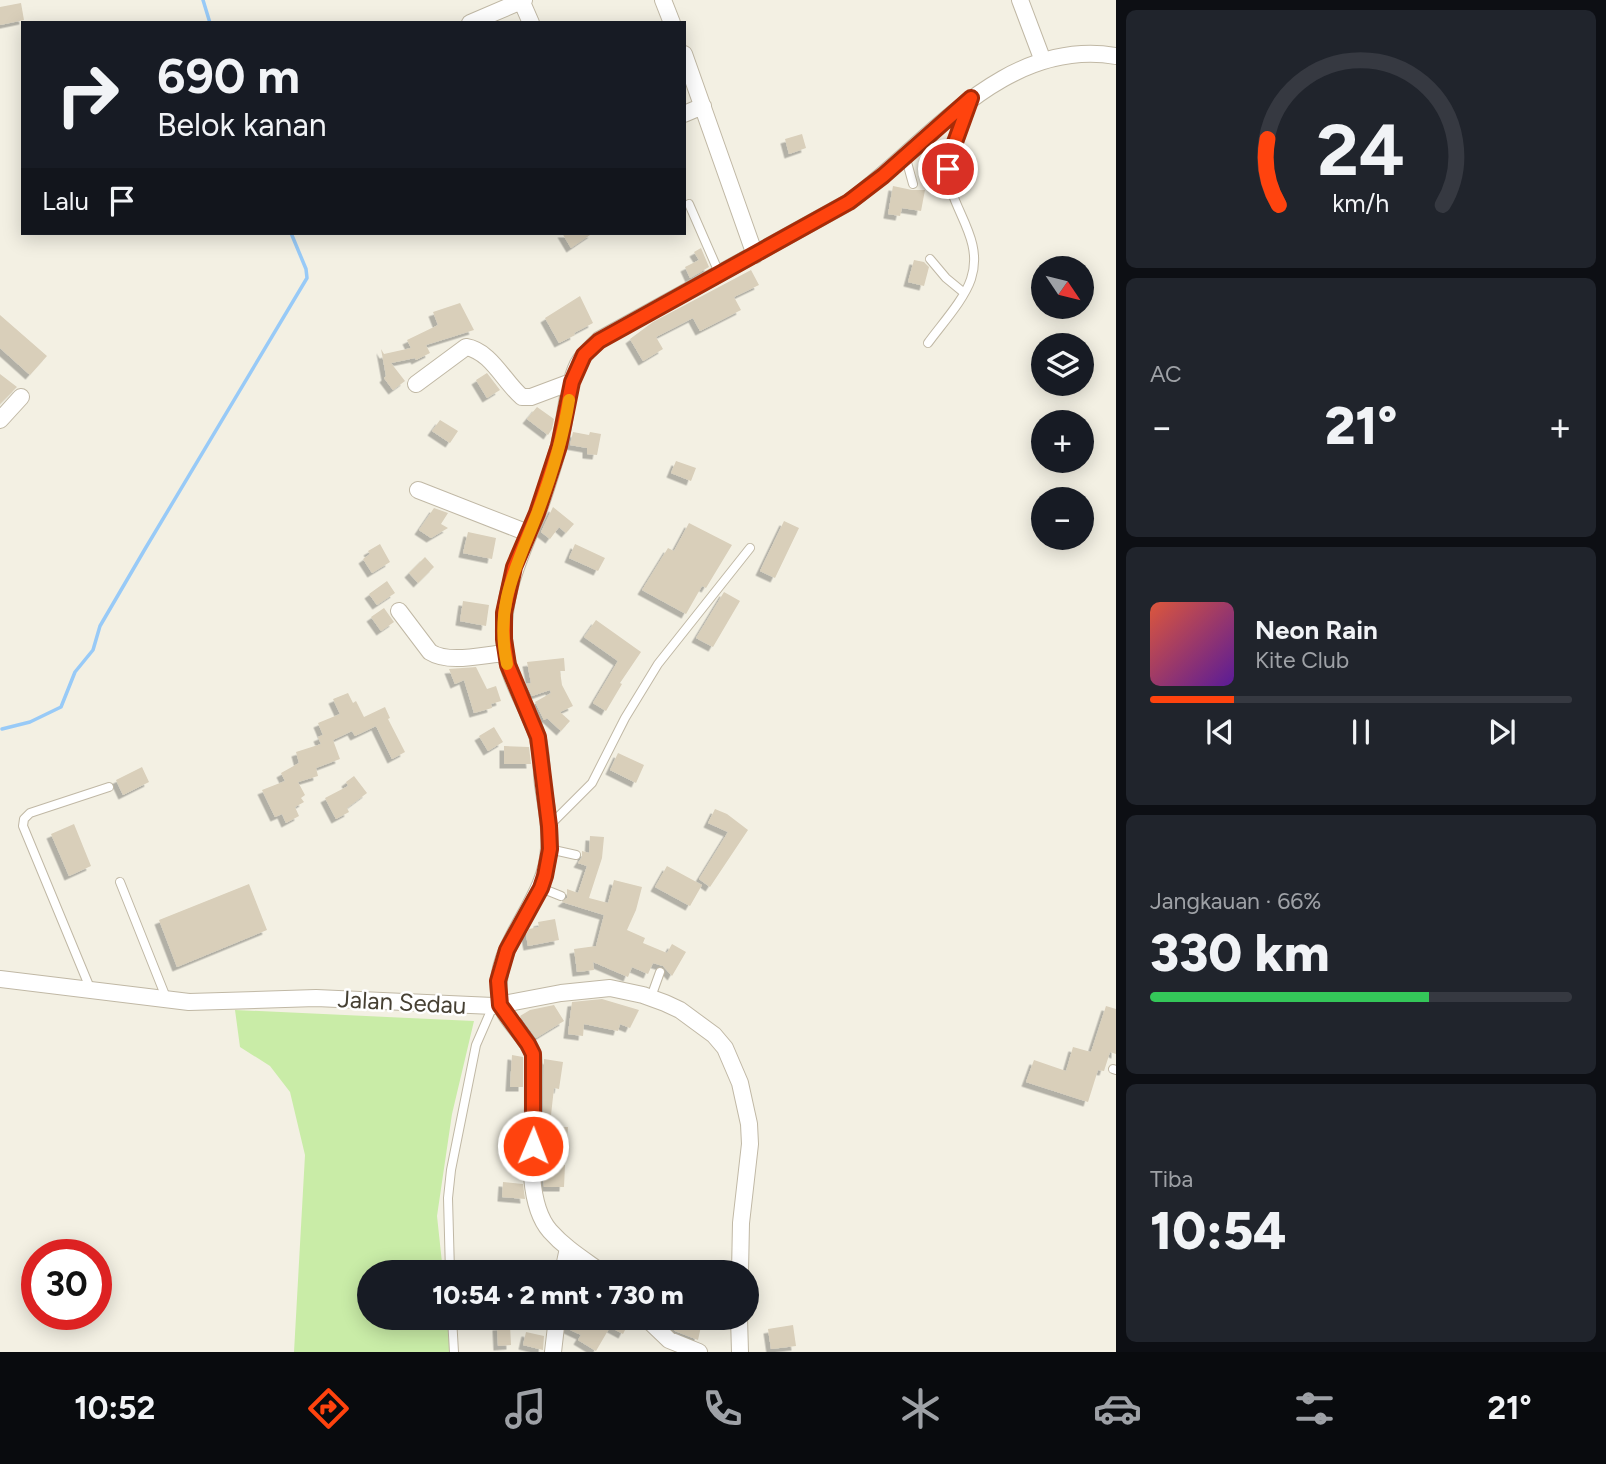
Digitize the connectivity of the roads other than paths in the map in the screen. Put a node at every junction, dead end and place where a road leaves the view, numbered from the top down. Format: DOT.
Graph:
graph roads {
  1 [pos="523,0"];
  2 [pos="663,0"];
  3 [pos="1020,0"];
  4 [pos="475,21"];
  5 [pos="530,21"];
  6 [pos="671,21"];
  7 [pos="1116,56"];
  8 [pos="686,59"];
  9 [pos="1043,61"];
  10 [pos="971,98"];
  11 [pos="703,106"];
  12 [pos="686,113"];
  13 [pos="905,155"];
  14 [pos="913,184"];
  15 [pos="689,204"];
  16 [pos="755,255"];
  17 [pos="929,259"];
  18 [pos="720,275"];
  19 [pos="963,292"];
  20 [pos="928,342"];
  21 [pos="572,382"];
  22 [pos="416,384"];
  23 [pos="21,397"];
  24 [pos="0,420"];
  25 [pos="418,490"];
  26 [pos="528,533"];
  27 [pos="750,548"];
  28 [pos="399,611"];
  29 [pos="505,653"];
  30 [pos="108,787"];
  31 [pos="549,826"];
  32 [pos="550,849"];
  33 [pos="576,855"];
  34 [pos="120,882"];
  35 [pos="541,888"];
  36 [pos="561,896"];
  37 [pos="660,972"];
  38 [pos="0,979"];
  39 [pos="90,988"];
  40 [pos="651,997"];
  41 [pos="167,1000"];
  42 [pos="497,1006"];
  43 [pos="568,1248"];
  44 [pos="450,1260"];
  45 [pos="566,1260"];
  46 [pos="584,1260"];
  47 [pos="740,1260"];
  48 [pos="453,1330"];
  49 [pos="556,1330"];
  50 [pos="659,1330"];
  51 [pos="739,1330"];
  52 [pos="454,1352"];
  53 [pos="553,1352"];
  54 [pos="699,1352"];
  55 [pos="740,1352"];
  1 -- 4 [label="street"];
  1 -- 5 [label="street"];
  2 -- 6 [label="street"];
  3 -- 9 [label="street"];
  7 -- 9 [label="street"];
  8 -- 11 [label="street"];
  9 -- 10 [label="street"];
  10 -- 13 [label="street"];
  10 -- 19 [label="lane"];
  11 -- 12 [label="street"];
  11 -- 16 [label="street"];
  13 -- 14 [label="lane"];
  13 -- 16 [label="street"];
  15 -- 18 [label="lane"];
  16 -- 18 [label="street"];
  17 -- 19 [label="lane"];
  18 -- 21 [label="street"];
  19 -- 20 [label="lane"];
  21 -- 22 [label="street"];
  21 -- 26 [label="street"];
  23 -- 24 [label="street"];
  25 -- 26 [label="street"];
  26 -- 29 [label="street"];
  27 -- 31 [label="lane"];
  28 -- 29 [label="street"];
  29 -- 31 [label="street"];
  30 -- 39 [label="lane"];
  31 -- 32 [label="street"];
  32 -- 33 [label="lane"];
  32 -- 35 [label="street"];
  34 -- 41 [label="lane"];
  35 -- 36 [label="lane"];
  35 -- 42 [label="street"];
  37 -- 40 [label="lane"];
  38 -- 39 [label="street, Jalan Sedau"];
  39 -- 41 [label="street, Jalan Sedau"];
  40 -- 42 [label="street, Jalan Sedau"];
  40 -- 47 [label="street, Jalan Sedau"];
  41 -- 42 [label="street, Jalan Sedau"];
  42 -- 43 [label="street"];
  42 -- 44 [label="lane"];
  43 -- 45 [label="street"];
  43 -- 46 [label="street"];
  48 -- 52 [label="lane"];
  49 -- 53 [label="street"];
  50 -- 54 [label="street"];
  51 -- 55 [label="street"];
}
